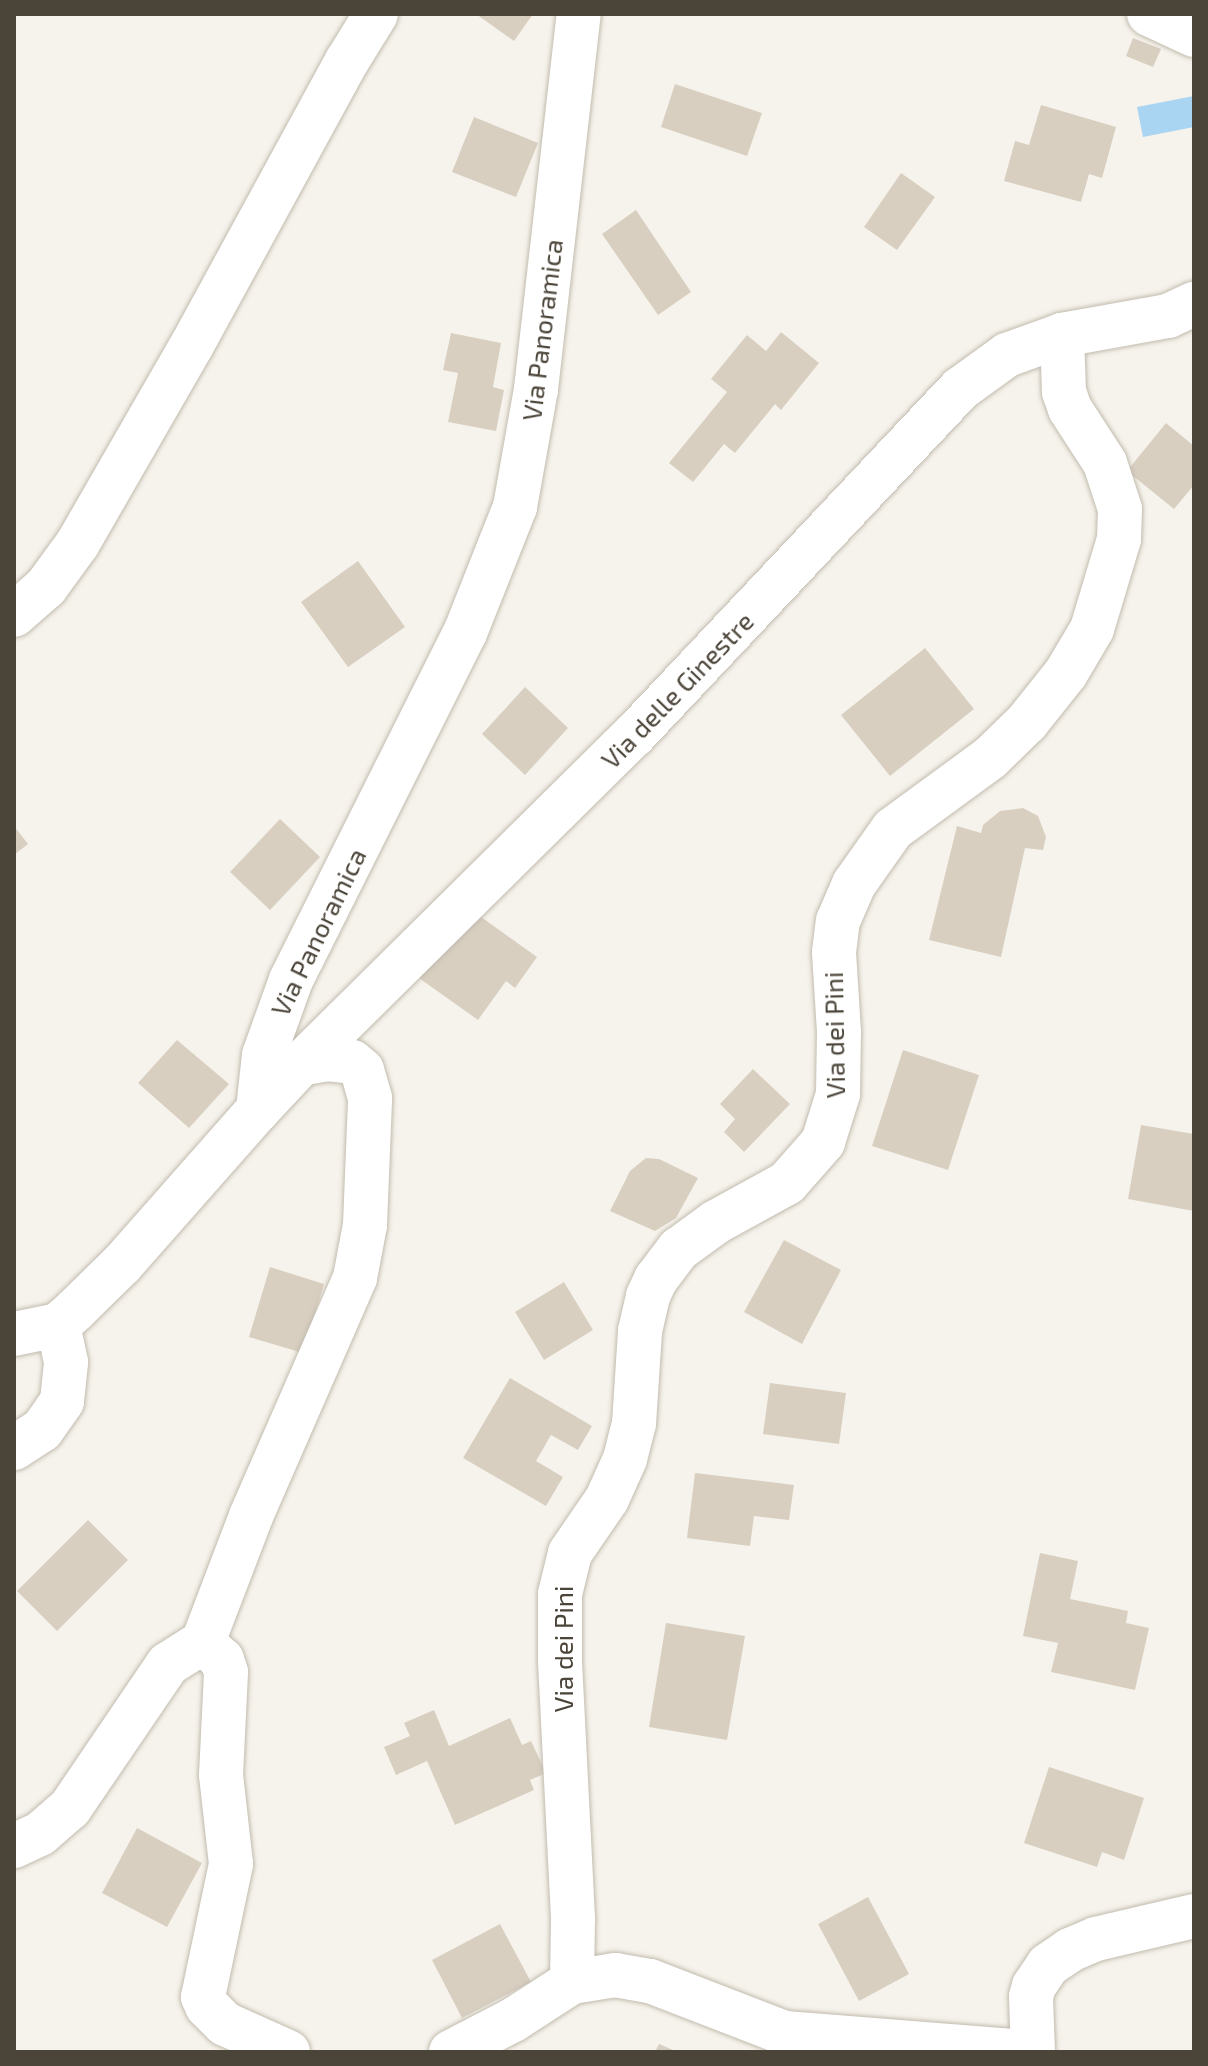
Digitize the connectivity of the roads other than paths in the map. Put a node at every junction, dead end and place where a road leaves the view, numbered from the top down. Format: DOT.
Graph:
graph roads {
  1 [pos="376,14"];
  2 [pos="579,14"];
  3 [pos="1149,14"];
  4 [pos="1194,35"];
  5 [pos="1194,304"];
  6 [pos="1062,335"];
  7 [pos="14,615"];
  8 [pos="301,1064"];
  9 [pos="258,1110"];
  10 [pos="58,1325"];
  11 [pos="14,1334"];
  12 [pos="14,1448"];
  13 [pos="203,1642"];
  14 [pos="14,1846"];
  15 [pos="1194,1916"];
  16 [pos="572,1982"];
  17 [pos="792,2043"];
  18 [pos="288,2052"];
  19 [pos="451,2052"];
  20 [pos="1031,2052"];
  1 -- 7 [label="street"];
  2 -- 9 [label="street, Via Panoramica"];
  3 -- 4 [label="street"];
  5 -- 6 [label="street"];
  6 -- 8 [label="street, Via delle Ginestre"];
  6 -- 16 [label="street, Via dei Pini"];
  8 -- 9 [label="street"];
  8 -- 13 [label="street"];
  9 -- 10 [label="street"];
  10 -- 11 [label="street"];
  10 -- 12 [label="street"];
  13 -- 14 [label="street"];
  13 -- 18 [label="street"];
  15 -- 20 [label="street"];
  16 -- 17 [label="street"];
  16 -- 19 [label="street"];
  17 -- 20 [label="street"];
}
